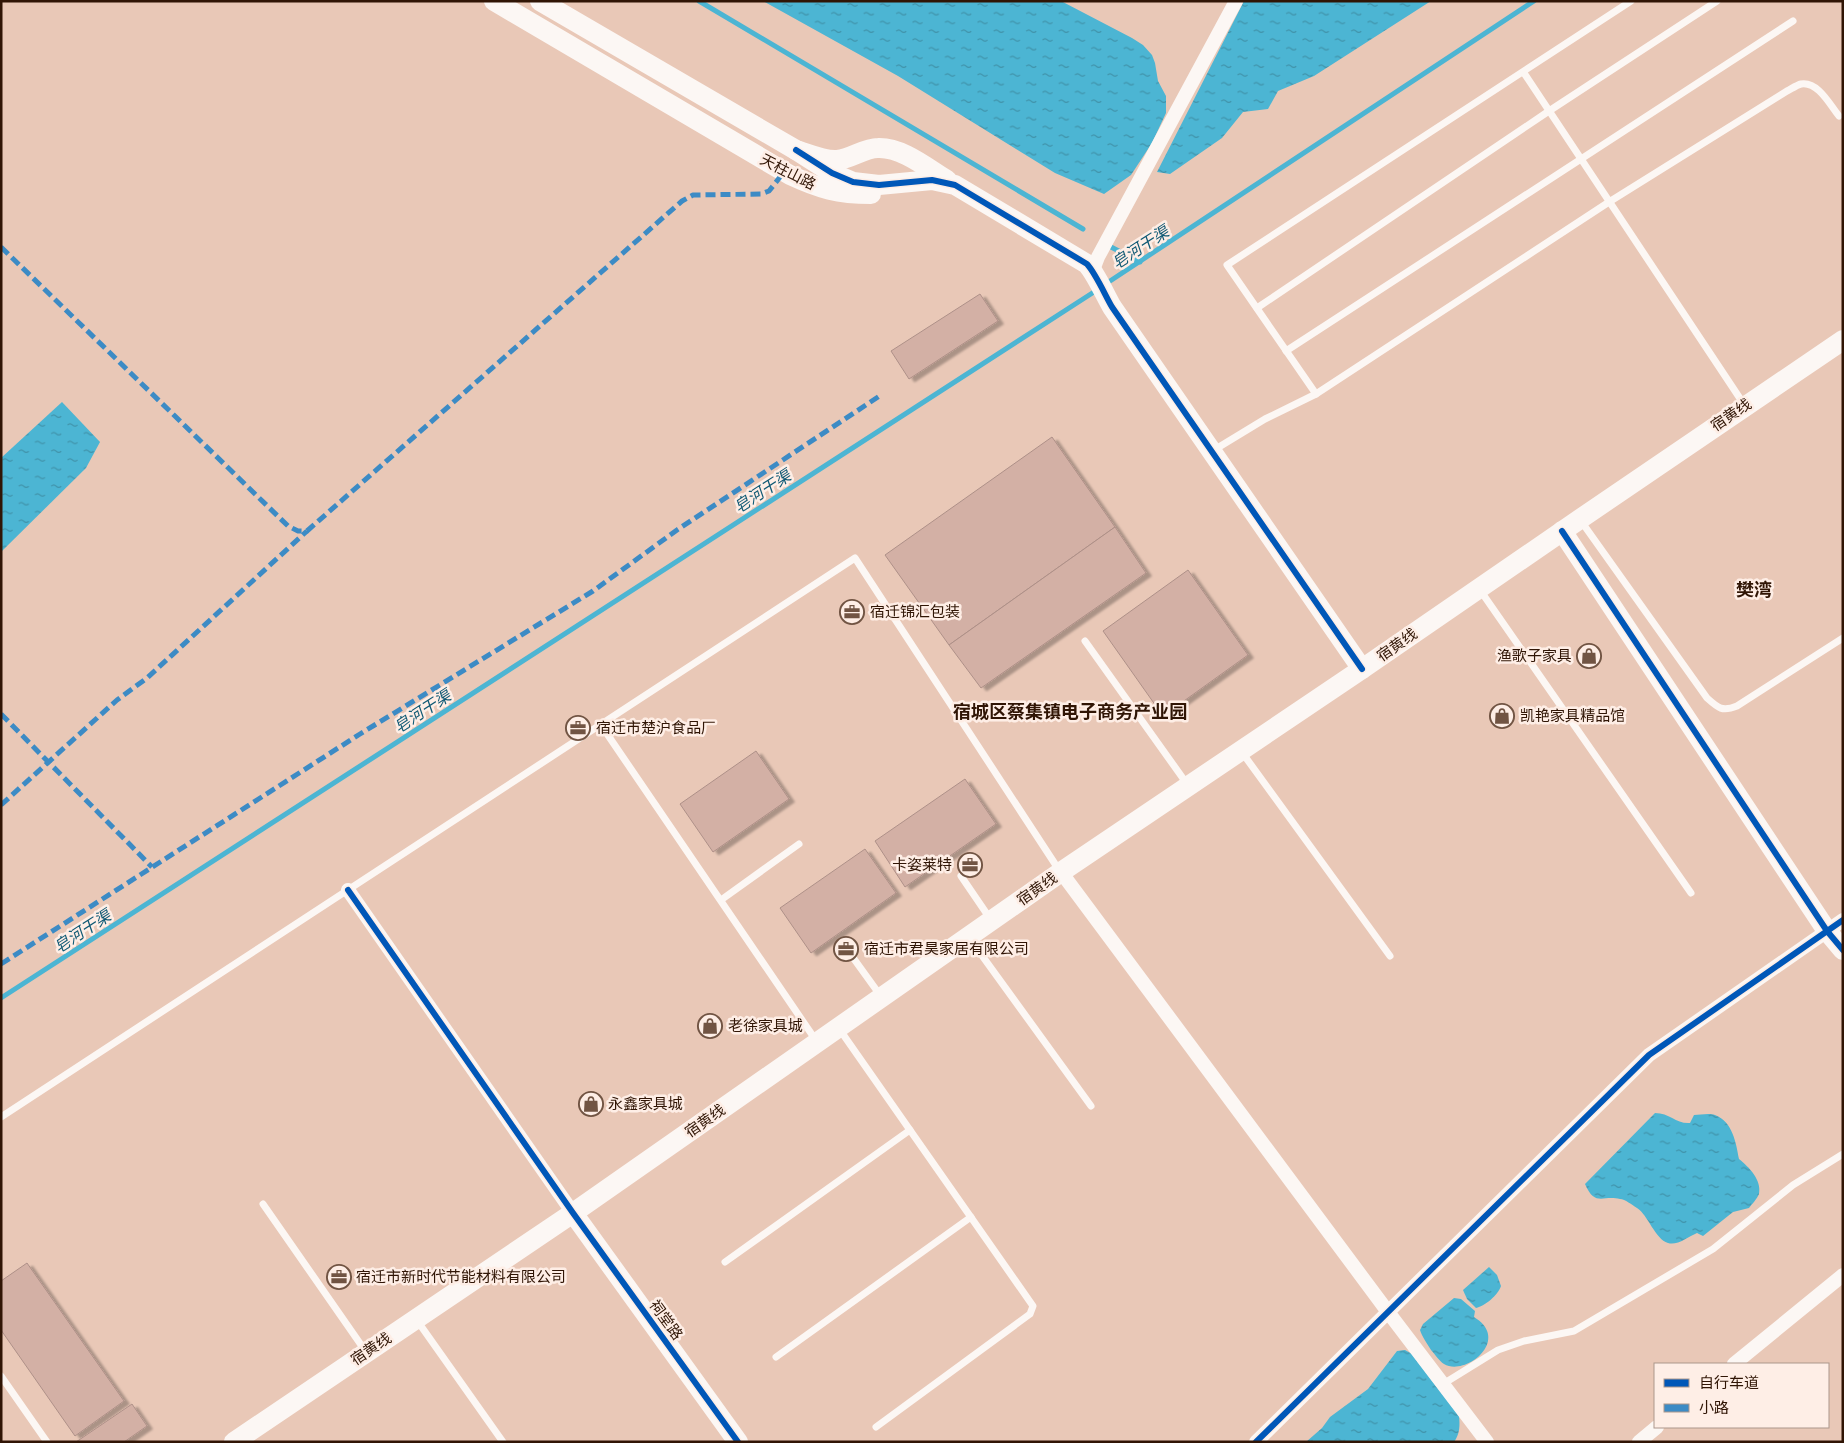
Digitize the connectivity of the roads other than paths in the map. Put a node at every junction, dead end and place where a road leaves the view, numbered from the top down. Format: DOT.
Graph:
graph roads {
  1 [pos="494,1"];
  2 [pos="540,1"];
  3 [pos="1236,1"];
  4 [pos="1631,1"];
  5 [pos="1717,1"];
  6 [pos="1793,21"];
  7 [pos="1524,73"];
  8 [pos="1549,111"];
  9 [pos="1839,116"];
  10 [pos="796,150"];
  11 [pos="1581,160"];
  12 [pos="955,185"];
  13 [pos="1610,202"];
  14 [pos="1093,273"];
  15 [pos="1257,308"];
  16 [pos="1843,340"];
  17 [pos="1286,350"];
  18 [pos="1316,394"];
  19 [pos="1745,406"];
  20 [pos="1212,452"];
  21 [pos="1580,519"];
  22 [pos="1562,531"];
  23 [pos="1479,588"];
  24 [pos="1843,638"];
  25 [pos="1086,641"];
  26 [pos="1362,669"];
  27 [pos="601,725"];
  28 [pos="1240,751"];
  29 [pos="1189,786"];
  30 [pos="799,844"];
  31 [pos="1061,872"];
  32 [pos="960,876"];
  33 [pos="348,890"];
  34 [pos="1691,893"];
  35 [pos="721,900"];
  36 [pos="991,921"];
  37 [pos="1835,926"];
  38 [pos="968,937"];
  39 [pos="1843,950"];
  40 [pos="1390,956"];
  41 [pos="854,959"];
  42 [pos="881,998"];
  43 [pos="838,1028"];
  44 [pos="817,1042"];
  45 [pos="1091,1106"];
  46 [pos="1,1116"];
  47 [pos="910,1130"];
  48 [pos="1843,1154"];
  49 [pos="263,1204"];
  50 [pos="573,1213"];
  51 [pos="971,1217"];
  52 [pos="725,1262"];
  53 [pos="1843,1275"];
  54 [pos="1388,1312"];
  55 [pos="416,1319"];
  56 [pos="366,1352"];
  57 [pos="776,1357"];
  58 [pos="1735,1363"];
  59 [pos="1,1376"];
  60 [pos="1443,1384"];
  61 [pos="876,1427"];
  62 [pos="1656,1428"];
  63 [pos="47,1442"];
  64 [pos="234,1442"];
  65 [pos="503,1442"];
  66 [pos="738,1442"];
  67 [pos="1256,1442"];
  68 [pos="1487,1442"];
  69 [pos="1639,1442"];
  1 -- 12 [label="street, 天柱山路"];
  2 -- 10 [label="street, 天柱山路"];
  3 -- 14 [label="street"];
  4 -- 7 [label="lane"];
  5 -- 8 [label="lane"];
  6 -- 11 [label="lane"];
  7 -- 8 [label="lane"];
  7 -- 15 [label="lane"];
  8 -- 11 [label="lane"];
  8 -- 15 [label="lane"];
  9 -- 13 [label="lane"];
  10 -- 12 [label="street"];
  10 -- 12 [label="street, 天柱山路"];
  11 -- 13 [label="lane"];
  11 -- 17 [label="lane"];
  12 -- 14 [label="street"];
  13 -- 18 [label="lane"];
  13 -- 19 [label="lane"];
  14 -- 20 [label="street"];
  15 -- 17 [label="lane"];
  16 -- 19 [label="street, 宿黄线"];
  17 -- 18 [label="lane"];
  18 -- 20 [label="lane"];
  19 -- 21 [label="street, 宿黄线"];
  20 -- 26 [label="street"];
  21 -- 22 [label="street, 宿黄线"];
  21 -- 24 [label="lane"];
  22 -- 23 [label="street, 宿黄线"];
  22 -- 37 [label="street"];
  23 -- 26 [label="street, 宿黄线"];
  23 -- 34 [label="lane"];
  25 -- 29 [label="lane"];
  26 -- 28 [label="street, 宿黄线"];
  27 -- 31 [label="lane"];
  27 -- 33 [label="lane"];
  27 -- 35 [label="lane"];
  28 -- 29 [label="street, 宿黄线"];
  28 -- 40 [label="lane"];
  29 -- 31 [label="street, 宿黄线"];
  30 -- 35 [label="lane"];
  31 -- 36 [label="street, 宿黄线"];
  31 -- 54 [label="street"];
  32 -- 36 [label="lane"];
  33 -- 46 [label="lane"];
  33 -- 50 [label="street"];
  35 -- 44 [label="lane"];
  36 -- 38 [label="street, 宿黄线"];
  37 -- 39 [label="street"];
  37 -- 54 [label="street"];
  38 -- 42 [label="street, 宿黄线"];
  38 -- 45 [label="lane"];
  41 -- 42 [label="lane"];
  42 -- 43 [label="street, 宿黄线"];
  43 -- 44 [label="street, 宿黄线"];
  43 -- 47 [label="lane"];
  44 -- 50 [label="street, 宿黄线"];
  47 -- 51 [label="lane"];
  47 -- 52 [label="lane"];
  48 -- 60 [label="lane"];
  49 -- 56 [label="lane"];
  50 -- 55 [label="street, 宿黄线"];
  50 -- 66 [label="street, 祠堂路"];
  51 -- 57 [label="lane"];
  51 -- 61 [label="lane"];
  53 -- 58 [label="street"];
  54 -- 60 [label="street"];
  54 -- 67 [label="street"];
  55 -- 56 [label="street, 宿黄线"];
  55 -- 65 [label="lane"];
  56 -- 64 [label="street, 宿黄线"];
  59 -- 63 [label="lane"];
  60 -- 68 [label="street"];
  62 -- 69 [label="street"];
}
